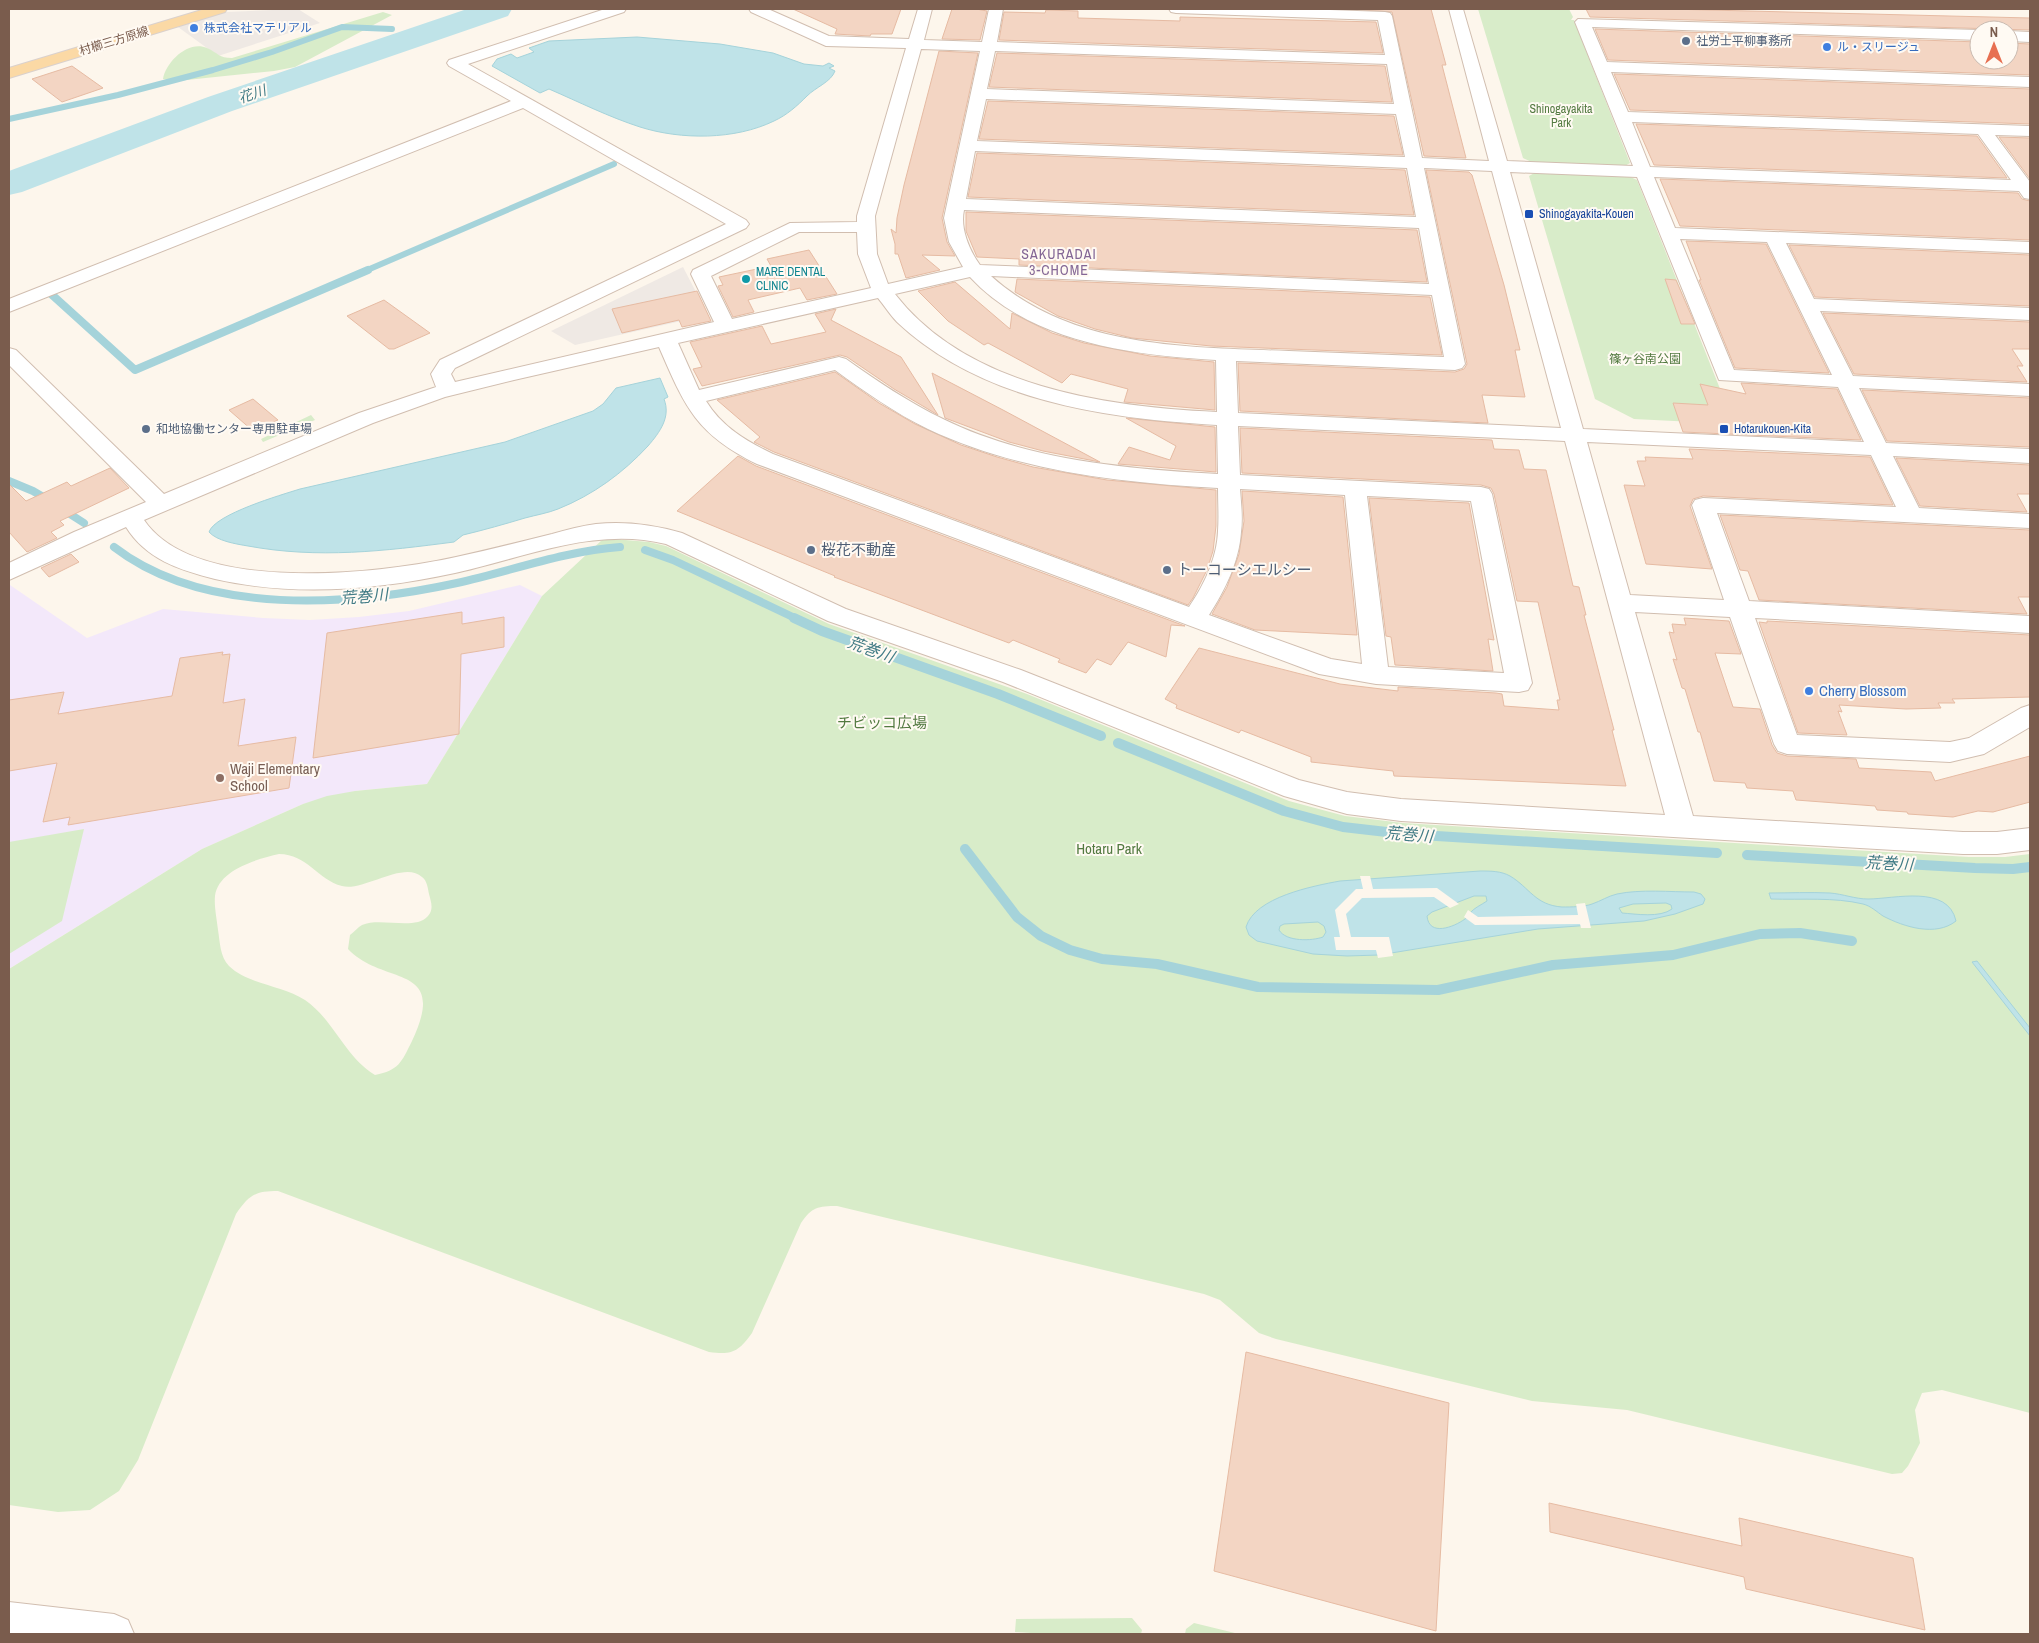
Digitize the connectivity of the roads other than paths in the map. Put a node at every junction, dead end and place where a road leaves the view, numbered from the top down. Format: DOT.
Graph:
graph roads {
  1 [pos="220,9"];
  2 [pos="619,9"];
  3 [pos="756,9"];
  4 [pos="925,9"];
  5 [pos="996,9"];
  6 [pos="1176,9"];
  7 [pos="1456,9"];
  8 [pos="1969,35"];
  9 [pos="915,44"];
  10 [pos="988,46"];
  11 [pos="1394,60"];
  12 [pos="1601,67"];
  13 [pos="9,73"];
  14 [pos="2030,82"];
  15 [pos="978,94"];
  16 [pos="524,102"];
  17 [pos="1404,109"];
  18 [pos="1621,117"];
  19 [pos="1982,130"];
  20 [pos="2030,131"];
  21 [pos="967,146"];
  22 [pos="1415,163"];
  23 [pos="1500,166"];
  24 [pos="1643,172"];
  25 [pos="2027,190"];
  26 [pos="955,204"];
  27 [pos="1427,223"];
  28 [pos="865,226"];
  29 [pos="1668,233"];
  30 [pos="1774,237"];
  31 [pos="2030,247"];
  32 [pos="975,270"];
  33 [pos="1440,290"];
  34 [pos="882,291"];
  35 [pos="1807,305"];
  36 [pos="9,306"];
  37 [pos="2030,314"];
  38 [pos="726,326"];
  39 [pos="666,339"];
  40 [pos="9,354"];
  41 [pos="1226,354"];
  42 [pos="1845,382"];
  43 [pos="448,390"];
  44 [pos="2030,390"];
  45 [pos="693,398"];
  46 [pos="1227,418"];
  47 [pos="1574,434"];
  48 [pos="1878,448"];
  49 [pos="2030,456"];
  50 [pos="1229,482"];
  51 [pos="1355,488"];
  52 [pos="159,504"];
  53 [pos="1911,515"];
  54 [pos="130,516"];
  55 [pos="2030,521"];
  56 [pos="9,572"];
  57 [pos="1621,603"];
  58 [pos="1740,609"];
  59 [pos="1194,619"];
  60 [pos="2030,624"];
  61 [pos="1376,675"];
  62 [pos="2030,715"];
  63 [pos="1682,826"];
  64 [pos="2030,839"];
  65 [pos="9,1622"];
  66 [pos="114,1634"];
  1 -- 13 [label="main road, 村櫛三方原線"];
  2 -- 16 [label="street"];
  3 -- 9 [label="street"];
  4 -- 9 [label="street"];
  5 -- 10 [label="street"];
  6 -- 11 [label="street"];
  7 -- 23 [label="street"];
  8 -- 12 [label="street"];
  9 -- 10 [label="street"];
  9 -- 28 [label="street"];
  10 -- 11 [label="street"];
  10 -- 15 [label="street"];
  11 -- 17 [label="street"];
  12 -- 14 [label="street"];
  12 -- 18 [label="street"];
  15 -- 17 [label="street"];
  15 -- 21 [label="street"];
  16 -- 36 [label="street"];
  16 -- 43 [label="street"];
  17 -- 22 [label="street"];
  18 -- 19 [label="street"];
  18 -- 24 [label="street"];
  19 -- 20 [label="street"];
  19 -- 25 [label="street"];
  21 -- 22 [label="street"];
  21 -- 26 [label="street"];
  22 -- 23 [label="street"];
  22 -- 27 [label="street"];
  23 -- 24 [label="street"];
  23 -- 47 [label="street"];
  24 -- 25 [label="street"];
  24 -- 29 [label="street"];
  26 -- 27 [label="street"];
  26 -- 32 [label="street"];
  27 -- 33 [label="street"];
  28 -- 34 [label="street"];
  28 -- 38 [label="street"];
  29 -- 30 [label="street"];
  29 -- 42 [label="street"];
  30 -- 31 [label="street"];
  30 -- 35 [label="street"];
  32 -- 33 [label="street"];
  32 -- 34 [label="street"];
  32 -- 41 [label="street"];
  33 -- 41 [label="street"];
  34 -- 38 [label="street"];
  34 -- 46 [label="street"];
  35 -- 37 [label="street"];
  35 -- 42 [label="street"];
  38 -- 39 [label="street"];
  39 -- 43 [label="street"];
  39 -- 45 [label="street"];
  40 -- 52 [label="street"];
  41 -- 46 [label="street"];
  42 -- 44 [label="street"];
  42 -- 48 [label="street"];
  43 -- 52 [label="street"];
  45 -- 50 [label="street"];
  45 -- 59 [label="street"];
  46 -- 47 [label="street"];
  46 -- 50 [label="street"];
  47 -- 48 [label="street"];
  47 -- 57 [label="street"];
  48 -- 49 [label="street"];
  48 -- 53 [label="street"];
  50 -- 51 [label="street"];
  50 -- 59 [label="street"];
  51 -- 61 [label="street"];
  51 -- 61 [label="street"];
  52 -- 54 [label="street"];
  53 -- 55 [label="street"];
  53 -- 58 [label="street"];
  54 -- 56 [label="street"];
  54 -- 63 [label="street"];
  57 -- 58 [label="street"];
  57 -- 63 [label="street"];
  58 -- 60 [label="street"];
  58 -- 62 [label="street"];
  59 -- 61 [label="street"];
  63 -- 64 [label="street"];
  65 -- 66 [label="street"];
}
